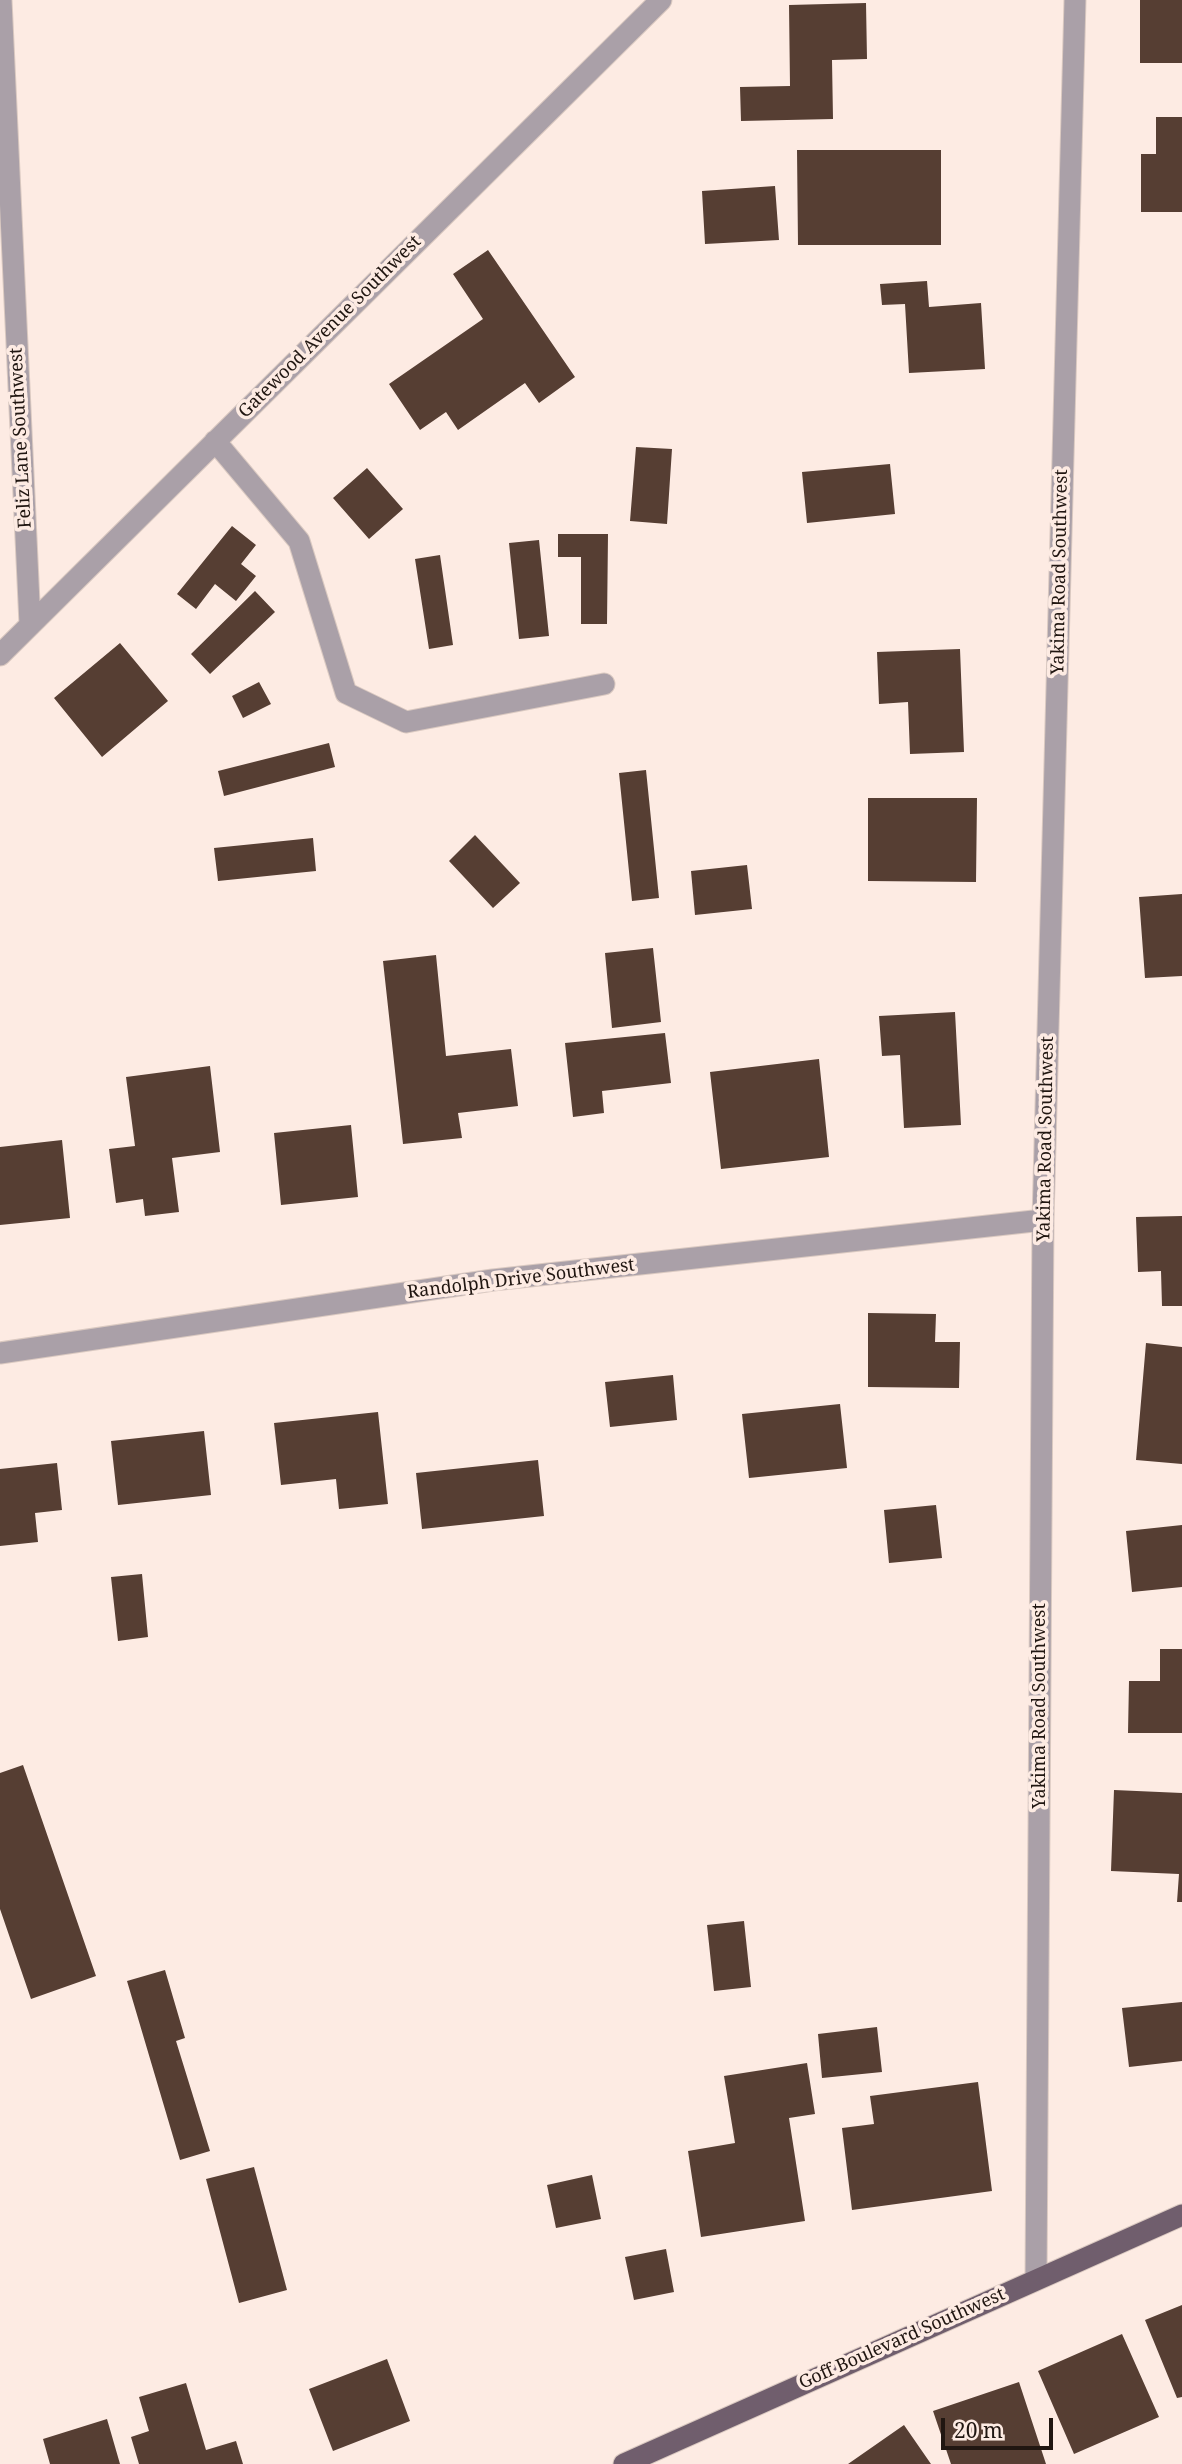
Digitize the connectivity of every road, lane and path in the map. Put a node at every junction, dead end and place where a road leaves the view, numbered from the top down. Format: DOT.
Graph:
graph roads {
  1 [pos="1,0"];
  2 [pos="661,0"];
  3 [pos="1075,0"];
  4 [pos="215,441"];
  5 [pos="30,624"];
  6 [pos="0,655"];
  7 [pos="604,684"];
  8 [pos="1043,1220"];
  9 [pos="0,1353"];
  10 [pos="1182,2215"];
  11 [pos="1036,2279"];
  12 [pos="624,2464"];
  1 -- 5 [label="street, Feliz Lane Southwest"];
  2 -- 4 [label="street, Gatewood Avenue Southwest"];
  3 -- 8 [label="street, Yakima Road Southwest"];
  4 -- 5 [label="street, Gatewood Avenue Southwest"];
  4 -- 7 [label="street"];
  5 -- 6 [label="street, Gatewood Avenue Southwest"];
  8 -- 9 [label="street, Randolph Drive Southwest"];
  8 -- 11 [label="street, Yakima Road Southwest"];
  10 -- 11 [label="main road, Goff Boulevard Southwest"];
  11 -- 12 [label="main road, Goff Boulevard Southwest"];
}
